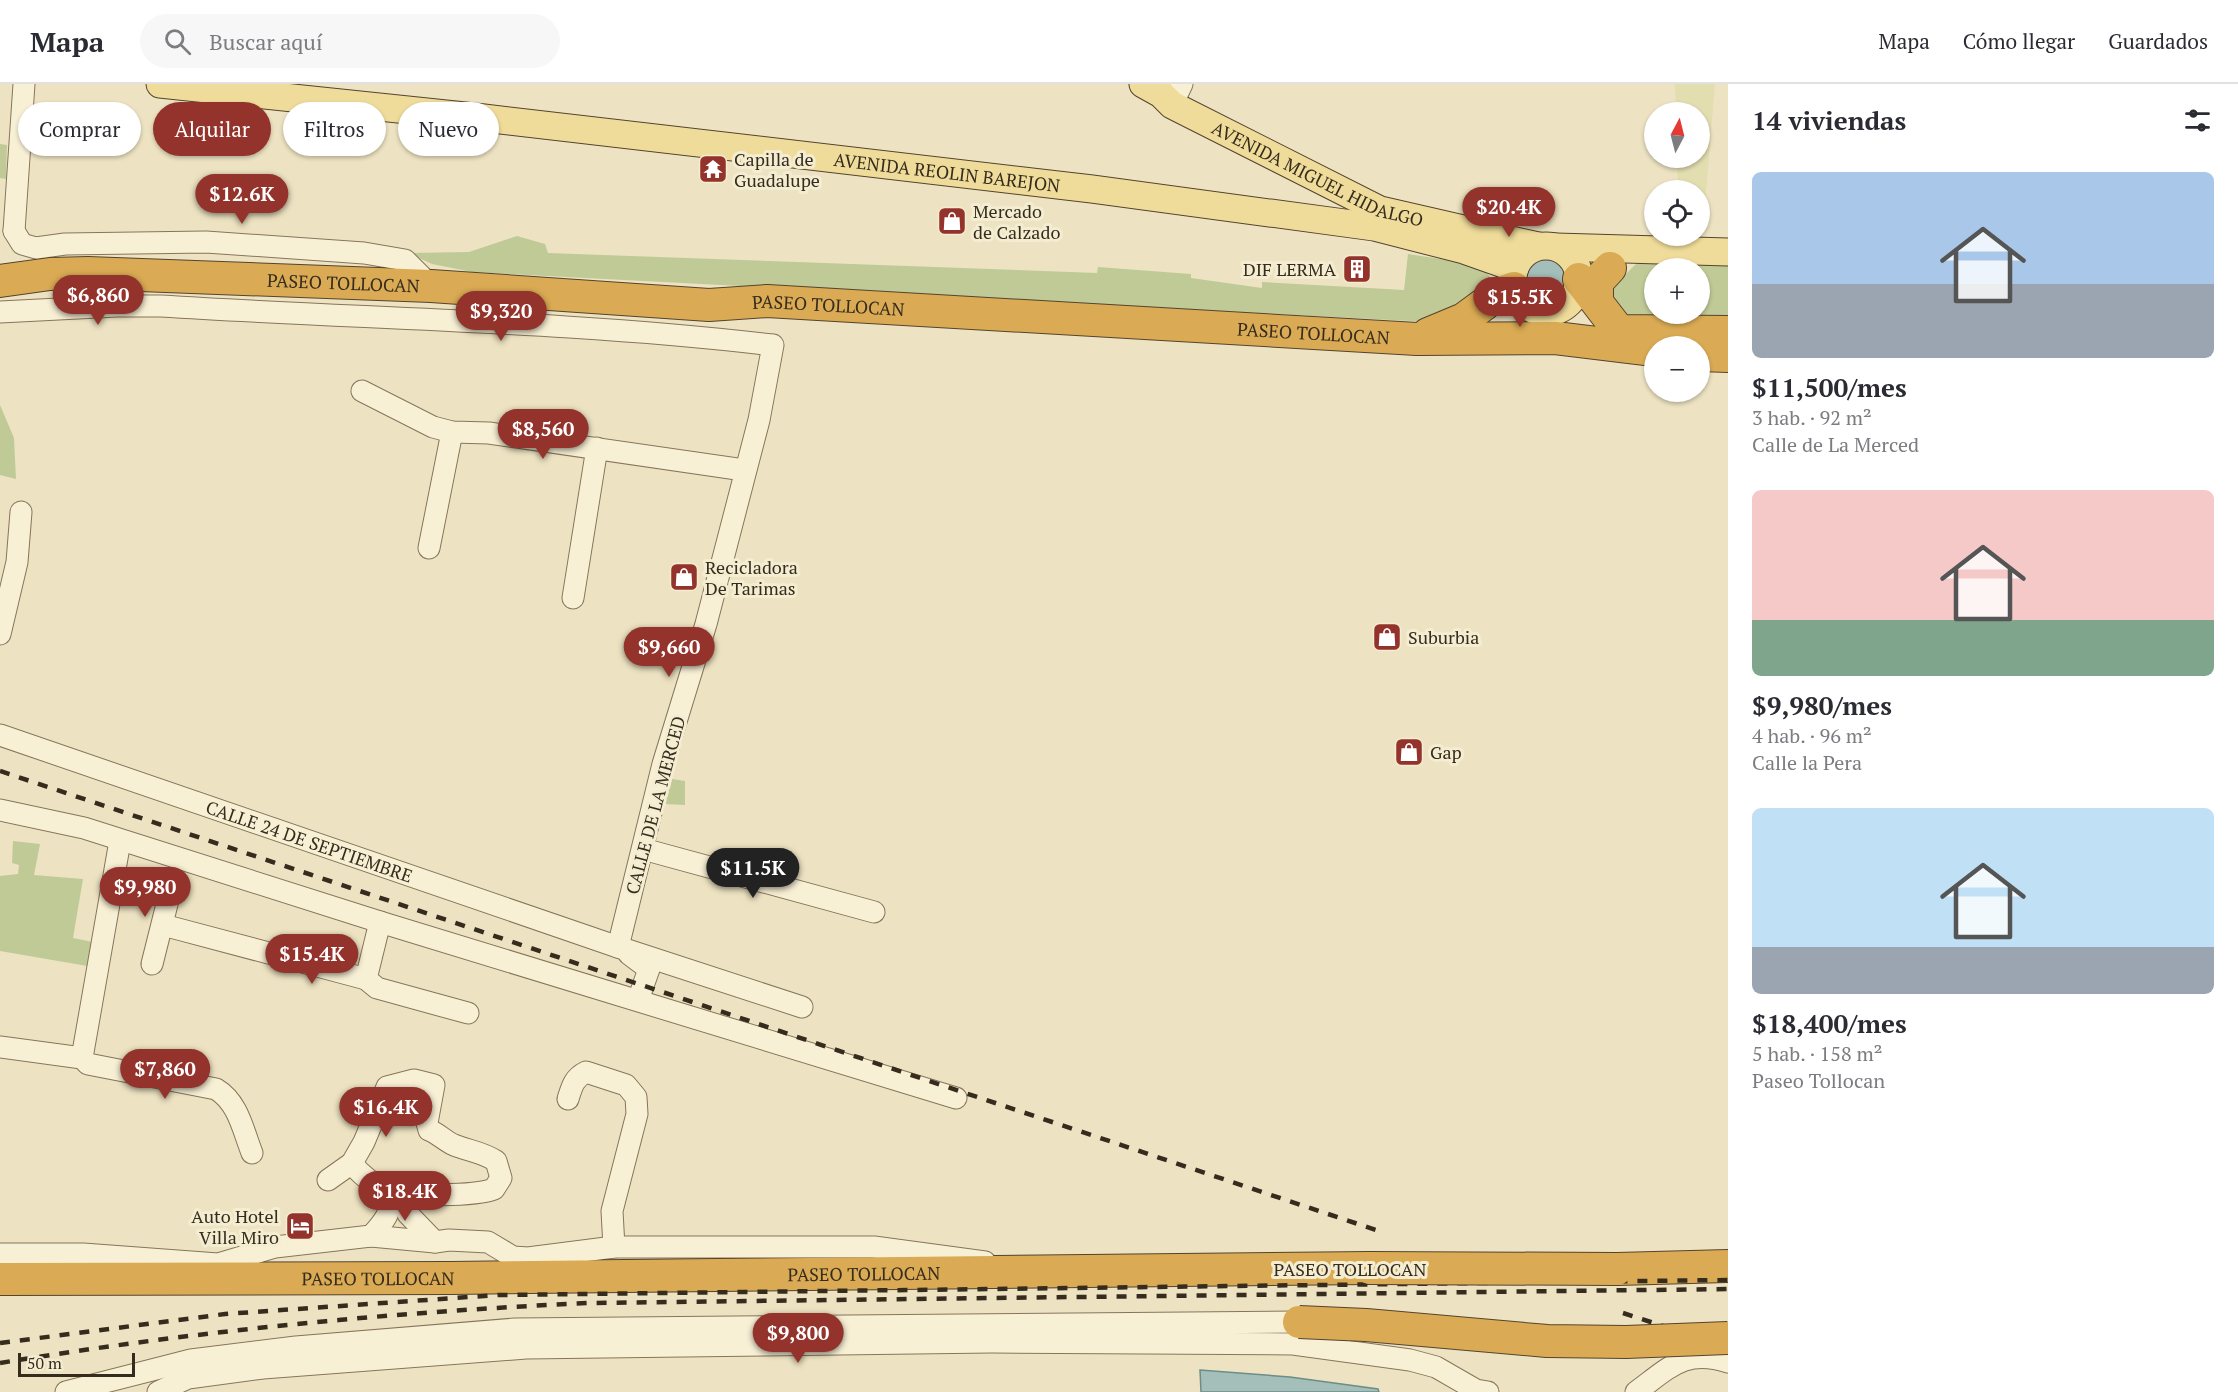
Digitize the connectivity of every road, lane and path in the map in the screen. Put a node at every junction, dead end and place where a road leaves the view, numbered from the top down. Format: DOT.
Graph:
graph roads {
  1 [pos="24,84"];
  2 [pos="160,84"];
  3 [pos="258,90"];
  4 [pos="1165,90"];
  5 [pos="1377,219"];
  6 [pos="7,232"];
  7 [pos="1547,247"];
  8 [pos="1651,249"];
  9 [pos="1728,252"];
  10 [pos="1610,268"];
  11 [pos="1514,278"];
  12 [pos="0,281"];
  13 [pos="431,286"];
  14 [pos="1588,289"];
  15 [pos="1,313"];
  16 [pos="1552,320"];
  17 [pos="1619,331"];
  18 [pos="1728,332"];
  19 [pos="1417,339"];
  20 [pos="1644,347"];
  21 [pos="1710,355"];
  22 [pos="1728,356"];
  23 [pos="362,392"];
  24 [pos="452,432"];
  25 [pos="597,448"];
  26 [pos="744,470"];
  27 [pos="21,512"];
  28 [pos="429,548"];
  29 [pos="573,598"];
  30 [pos="0,634"];
  31 [pos="0,735"];
  32 [pos="0,810"];
  33 [pos="120,841"];
  34 [pos="643,849"];
  35 [pos="173,880"];
  36 [pos="874,912"];
  37 [pos="380,922"];
  38 [pos="164,925"];
  39 [pos="618,947"];
  40 [pos="152,964"];
  41 [pos="366,979"];
  42 [pos="638,1000"];
  43 [pos="802,1007"];
  44 [pos="468,1013"];
  45 [pos="0,1047"];
  46 [pos="82,1058"];
  47 [pos="956,1098"];
  48 [pos="568,1099"];
  49 [pos="252,1153"];
  50 [pos="352,1163"];
  51 [pos="328,1180"];
  52 [pos="397,1192"];
  53 [pos="371,1236"];
  54 [pos="435,1242"];
  55 [pos="614,1247"];
  56 [pos="0,1254"];
  57 [pos="1728,1266"];
  58 [pos="1005,1272"];
  59 [pos="0,1279"];
  60 [pos="1299,1322"];
  61 [pos="1728,1338"];
  62 [pos="1728,1362"];
  63 [pos="66,1392"];
  64 [pos="158,1392"];
  65 [pos="1488,1392"];
  66 [pos="1636,1392"];
  1 -- 6 [label="street"];
  2 -- 3 [label="main road, AVENIDA REOLIN BAREJON"];
  3 -- 5 [label="main road, AVENIDA REOLIN BAREJON"];
  4 -- 5 [label="main road, AVENIDA MIGUEL HIDALGO"];
  5 -- 7 [label="main road, AVENIDA MIGUEL HIDALGO"];
  5 -- 11 [label="main road, AVENIDA REOLIN BAREJON"];
  6 -- 13 [label="street"];
  7 -- 8 [label="main road, AVENIDA MIGUEL HIDALGO"];
  7 -- 11 [label="main road"];
  7 -- 14 [label="main road"];
  8 -- 9 [label="main road, AVENIDA MIGUEL HIDALGO"];
  8 -- 10 [label="main road"];
  10 -- 14 [label="highway"];
  11 -- 16 [label="main road"];
  11 -- 19 [label="highway"];
  12 -- 13 [label="highway, PASEO TOLLOCAN"];
  13 -- 19 [label="highway, PASEO TOLLOCAN"];
  14 -- 16 [label="main road"];
  14 -- 17 [label="highway"];
  15 -- 26 [label="street, CALLE DE LA MERCED"];
  16 -- 17 [label="street"];
  16 -- 19 [label="highway, PASEO TOLLOCAN"];
  16 -- 20 [label="highway, PASEO TOLLOCAN"];
  17 -- 18 [label="highway"];
  21 -- 22 [label="highway"];
  23 -- 24 [label="street"];
  24 -- 25 [label="street"];
  24 -- 28 [label="street"];
  25 -- 26 [label="street"];
  25 -- 29 [label="street"];
  26 -- 34 [label="street, CALLE DE LA MERCED"];
  27 -- 30 [label="street"];
  31 -- 39 [label="street, CALLE 24 DE SEPTIEMBRE"];
  32 -- 33 [label="street"];
  33 -- 37 [label="street"];
  33 -- 46 [label="street"];
  34 -- 36 [label="street"];
  34 -- 39 [label="street, CALLE DE LA MERCED"];
  35 -- 38 [label="street"];
  37 -- 41 [label="street"];
  37 -- 42 [label="street"];
  38 -- 40 [label="street"];
  38 -- 41 [label="street"];
  39 -- 42 [label="street"];
  39 -- 43 [label="street, CALLE 24 DE SEPTIEMBRE"];
  41 -- 44 [label="street"];
  42 -- 47 [label="street"];
  45 -- 46 [label="street"];
  46 -- 49 [label="street"];
  48 -- 55 [label="street"];
  50 -- 51 [label="street"];
  50 -- 52 [label="street"];
  50 -- 52 [label="street"];
  52 -- 53 [label="street"];
  52 -- 54 [label="street"];
  53 -- 54 [label="street"];
  53 -- 56 [label="street"];
  54 -- 55 [label="street"];
  55 -- 58 [label="street"];
  57 -- 58 [label="highway, PASEO TOLLOCAN, bridge"];
  58 -- 59 [label="highway, PASEO TOLLOCAN"];
  60 -- 61 [label="highway, bridge"];
  60 -- 63 [label="street"];
  62 -- 66 [label="street"];
  64 -- 65 [label="street"];
}
